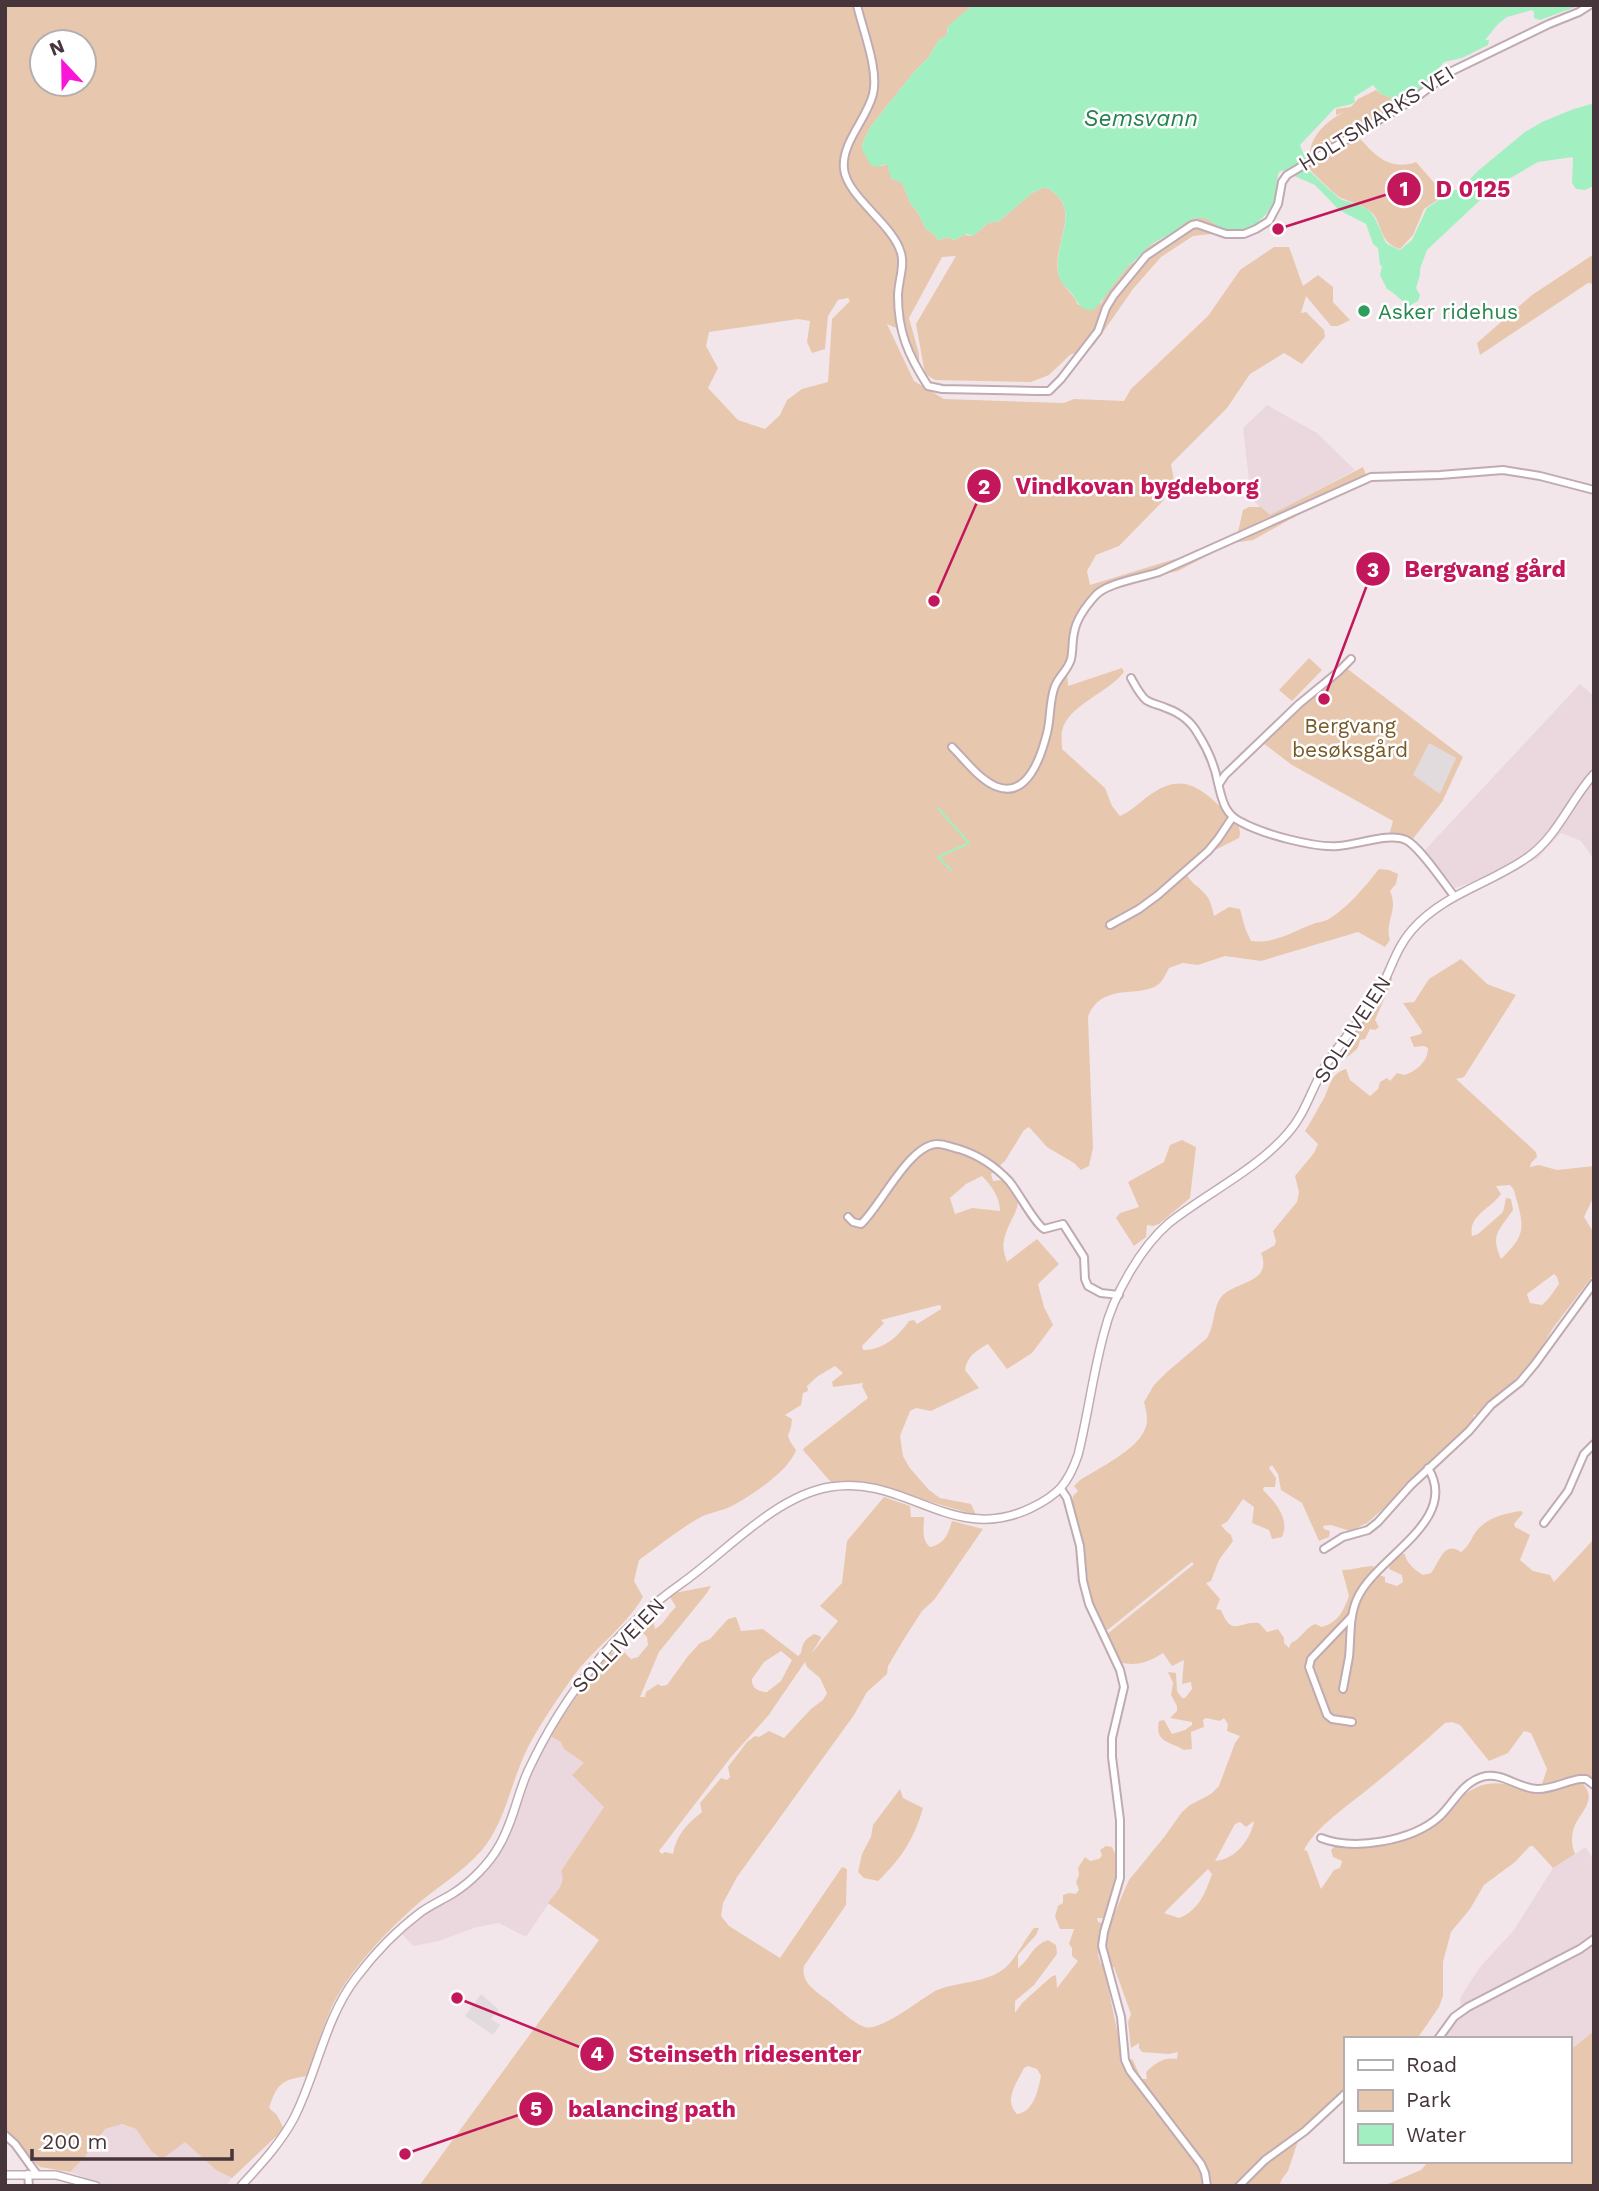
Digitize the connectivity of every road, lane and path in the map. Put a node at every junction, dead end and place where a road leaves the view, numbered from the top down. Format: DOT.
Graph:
graph roads {
  1 [pos="858,5"];
  2 [pos="1590,5"];
  3 [pos="1594,491"];
  4 [pos="1351,659"];
  5 [pos="1131,678"];
  6 [pos="952,747"];
  7 [pos="1594,774"];
  8 [pos="1219,784"];
  9 [pos="1232,818"];
  10 [pos="1454,896"];
  11 [pos="1110,925"];
  12 [pos="848,1217"];
  13 [pos="1594,1283"];
  14 [pos="1119,1296"];
  15 [pos="1594,1444"];
  16 [pos="1428,1468"];
  17 [pos="1061,1489"];
  18 [pos="1544,1523"];
  19 [pos="1324,1549"];
  20 [pos="1352,1616"];
  21 [pos="1343,1689"];
  22 [pos="1352,1722"];
  23 [pos="1594,1785"];
  24 [pos="1321,1838"];
  25 [pos="1594,1939"];
  26 [pos="1439,2037"];
  27 [pos="1344,2095"];
  28 [pos="5,2135"];
  29 [pos="32,2174"];
  30 [pos="5,2175"];
  31 [pos="29,2186"];
  32 [pos="96,2186"];
  33 [pos="242,2186"];
  34 [pos="1207,2186"];
  35 [pos="1239,2186"];
  1 -- 2 [label="street, HOLTSMARKS VEI"];
  3 -- 6 [label="street"];
  4 -- 8 [label="street"];
  5 -- 8 [label="street"];
  7 -- 10 [label="street, SOLLIVEIEN"];
  8 -- 9 [label="street"];
  9 -- 10 [label="street"];
  9 -- 11 [label="street"];
  10 -- 14 [label="street, SOLLIVEIEN"];
  12 -- 14 [label="street"];
  13 -- 16 [label="street"];
  14 -- 17 [label="street, SOLLIVEIEN"];
  15 -- 18 [label="street"];
  16 -- 19 [label="street"];
  16 -- 20 [label="street"];
  17 -- 33 [label="street, SOLLIVEIEN"];
  17 -- 34 [label="street"];
  20 -- 21 [label="street"];
  20 -- 22 [label="street"];
  23 -- 24 [label="street"];
  25 -- 26 [label="street"];
  27 -- 35 [label="street"];
  28 -- 29 [label="street"];
  29 -- 30 [label="street"];
  29 -- 31 [label="street"];
  29 -- 32 [label="street"];
}
